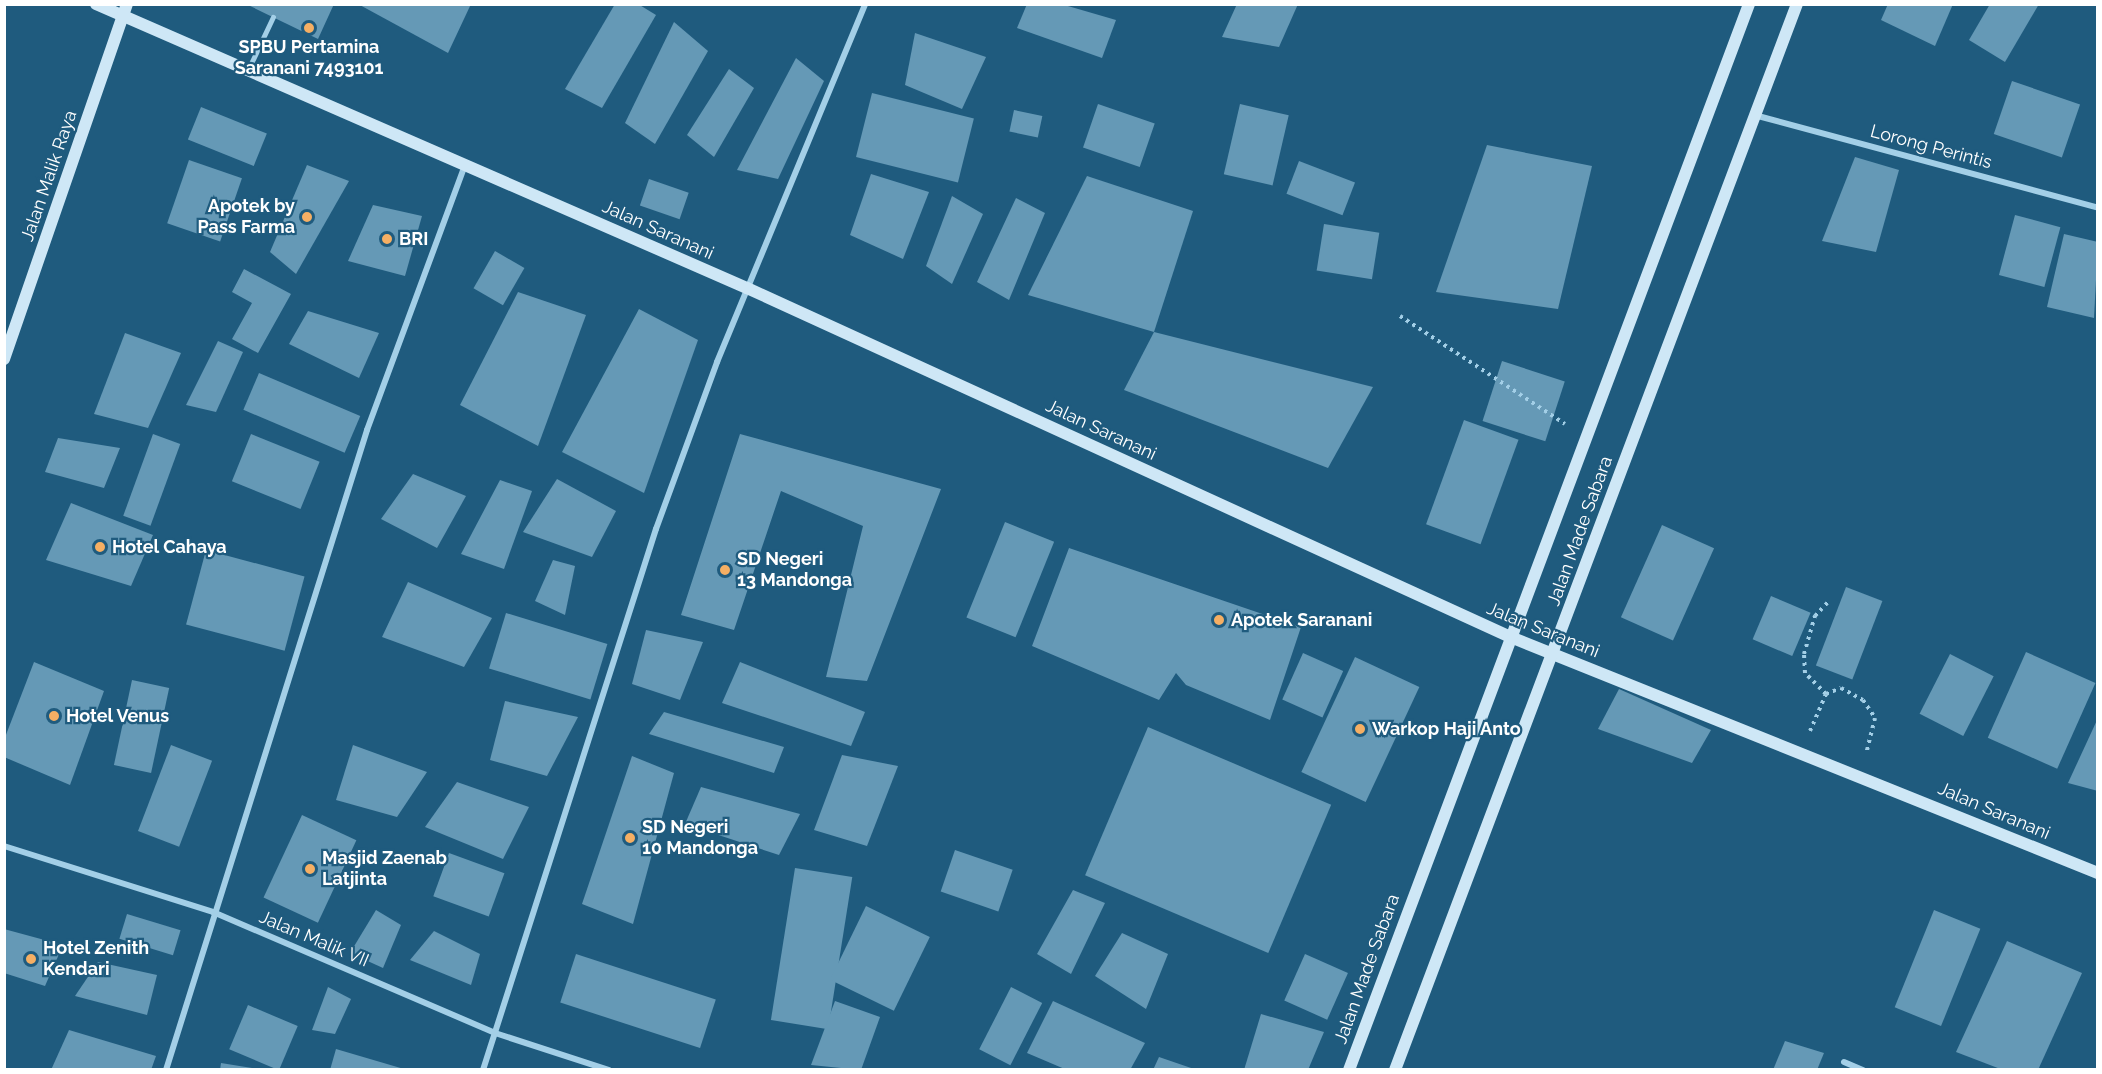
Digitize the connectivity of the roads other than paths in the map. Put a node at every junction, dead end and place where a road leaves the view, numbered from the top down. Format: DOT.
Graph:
graph roads {
  1 [pos="96,4"];
  2 [pos="127,4"];
  3 [pos="865,4"];
  4 [pos="1749,4"];
  5 [pos="1797,4"];
  6 [pos="123,17"];
  7 [pos="273,17"];
  8 [pos="249,68"];
  9 [pos="1758,116"];
  10 [pos="465,165"];
  11 [pos="2097,208"];
  12 [pos="747,288"];
  13 [pos="4,359"];
  14 [pos="1509,636"];
  15 [pos="1554,654"];
  16 [pos="4,846"];
  17 [pos="2097,873"];
  18 [pos="213,912"];
  19 [pos="495,1033"];
  20 [pos="1844,1062"];
  21 [pos="166,1070"];
  22 [pos="483,1070"];
  23 [pos="609,1070"];
  24 [pos="1348,1070"];
  25 [pos="1395,1070"];
  26 [pos="1863,1070"];
  1 -- 6 [label="street, Jalan Saranani"];
  2 -- 6 [label="street, Jalan Malik Raya"];
  3 -- 12 [label="street"];
  4 -- 14 [label="street, Jalan Made Sabara"];
  5 -- 9 [label="street, Jalan Made Sabara"];
  6 -- 8 [label="street, Jalan Saranani"];
  6 -- 13 [label="street, Jalan Malik Raya"];
  7 -- 8 [label="lane"];
  8 -- 10 [label="street, Jalan Saranani"];
  9 -- 11 [label="street, Lorong Perintis"];
  9 -- 15 [label="street, Jalan Made Sabara"];
  10 -- 12 [label="street, Jalan Saranani"];
  10 -- 18 [label="street"];
  12 -- 14 [label="street, Jalan Saranani"];
  12 -- 19 [label="street"];
  14 -- 15 [label="street, Jalan Saranani"];
  14 -- 24 [label="street, Jalan Made Sabara"];
  15 -- 17 [label="street, Jalan Saranani"];
  15 -- 25 [label="street, Jalan Made Sabara"];
  16 -- 18 [label="street, Jalan Malik VII"];
  18 -- 19 [label="street, Jalan Malik VII"];
  18 -- 21 [label="street"];
  19 -- 22 [label="street"];
  19 -- 23 [label="street, Jalan Malik VII"];
  20 -- 26 [label="street"];
}
